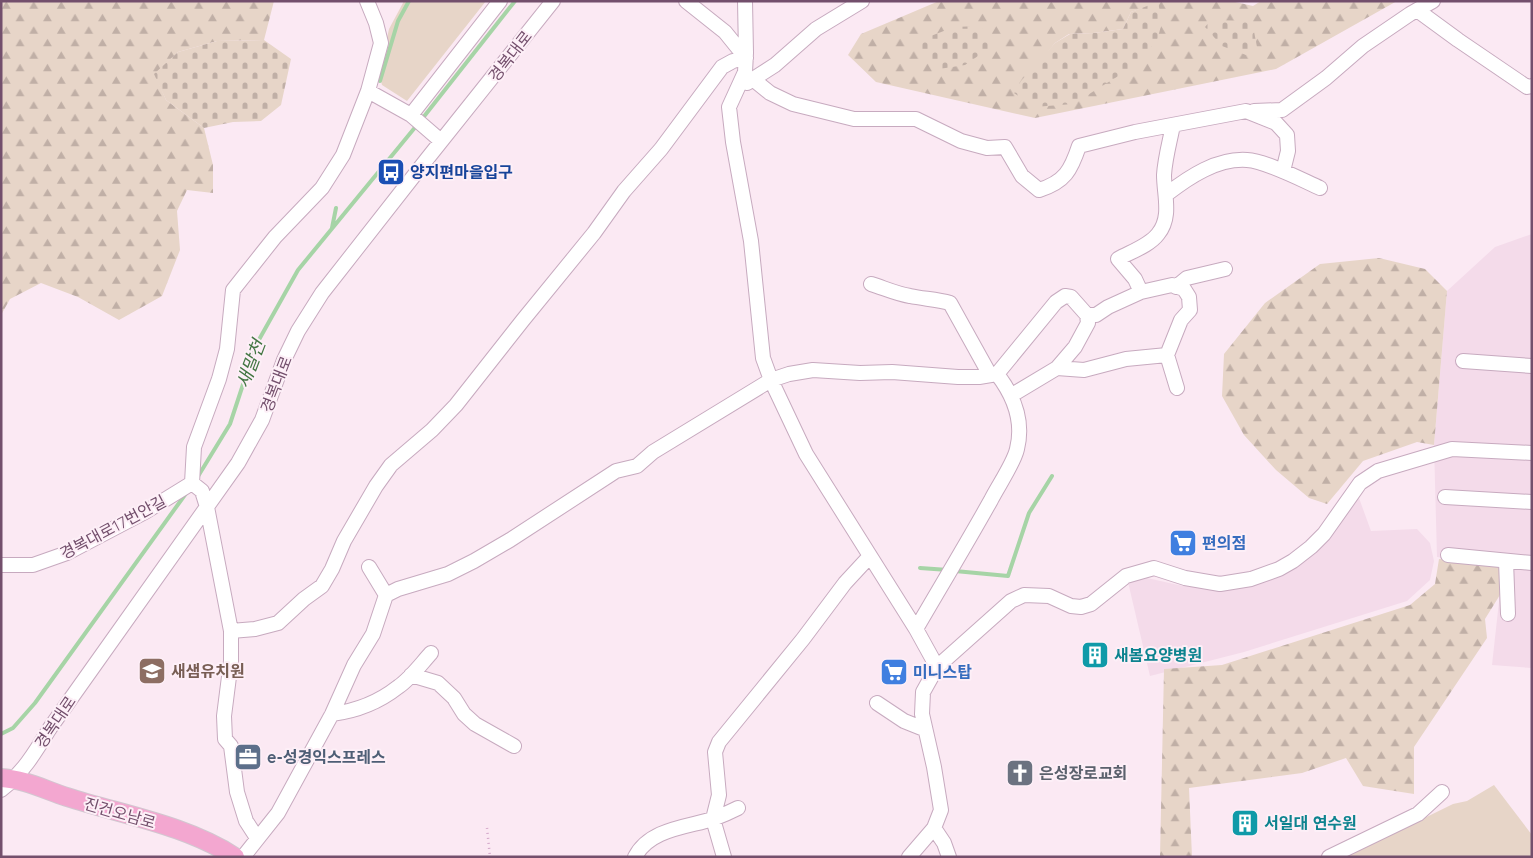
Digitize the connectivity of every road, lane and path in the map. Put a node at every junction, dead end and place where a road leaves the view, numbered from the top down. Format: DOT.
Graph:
graph roads {
  1 [pos="367,1"];
  2 [pos="500,1"];
  3 [pos="553,1"];
  4 [pos="686,1"];
  5 [pos="745,1"];
  6 [pos="862,1"];
  7 [pos="1433,1"];
  8 [pos="1417,10"];
  9 [pos="746,58"];
  10 [pos="754,80"];
  11 [pos="1532,86"];
  12 [pos="738,87"];
  13 [pos="368,92"];
  14 [pos="1246,111"];
  15 [pos="411,115"];
  16 [pos="1173,125"];
  17 [pos="441,141"];
  18 [pos="1283,172"];
  19 [pos="1320,188"];
  20 [pos="1167,194"];
  21 [pos="1225,269"];
  22 [pos="872,284"];
  23 [pos="1176,287"];
  24 [pos="1141,292"];
  25 [pos="1087,315"];
  26 [pos="1167,355"];
  27 [pos="1463,361"];
  28 [pos="1532,366"];
  29 [pos="1057,368"];
  30 [pos="994,374"];
  31 [pos="770,380"];
  32 [pos="1177,388"];
  33 [pos="1012,395"];
  34 [pos="1532,453"];
  35 [pos="197,487"];
  36 [pos="1445,497"];
  37 [pos="1532,502"];
  38 [pos="207,507"];
  39 [pos="1448,555"];
  40 [pos="870,556"];
  41 [pos="1506,561"];
  42 [pos="1532,563"];
  43 [pos="1,566"];
  44 [pos="369,567"];
  45 [pos="386,595"];
  46 [pos="1508,614"];
  47 [pos="916,629"];
  48 [pos="231,631"];
  49 [pos="431,653"];
  50 [pos="937,667"];
  51 [pos="411,674"];
  52 [pos="877,703"];
  53 [pos="332,714"];
  54 [pos="924,729"];
  55 [pos="514,746"];
  56 [pos="8,778"];
  57 [pos="1,790"];
  58 [pos="1442,792"];
  59 [pos="738,808"];
  60 [pos="712,819"];
  61 [pos="487,828"];
  62 [pos="934,828"];
  63 [pos="257,838"];
  64 [pos="233,856"];
  65 [pos="490,857"];
  66 [pos="635,857"];
  67 [pos="724,857"];
  68 [pos="909,857"];
  69 [pos="949,857"];
  70 [pos="1329,857"];
  1 -- 13 [label="street"];
  2 -- 15 [label="street"];
  3 -- 17 [label="street, 경복대로"];
  4 -- 9 [label="street"];
  5 -- 9 [label="street"];
  6 -- 10 [label="street"];
  7 -- 8 [label="street"];
  8 -- 11 [label="street"];
  8 -- 14 [label="street"];
  9 -- 12 [label="street"];
  9 -- 48 [label="street"];
  10 -- 12 [label="street"];
  10 -- 16 [label="street"];
  12 -- 31 [label="street"];
  13 -- 15 [label="street"];
  13 -- 35 [label="street"];
  14 -- 16 [label="street"];
  14 -- 18 [label="street"];
  15 -- 17 [label="street"];
  16 -- 20 [label="street"];
  17 -- 38 [label="street, 경복대로"];
  18 -- 19 [label="street"];
  18 -- 20 [label="street"];
  20 -- 24 [label="street"];
  21 -- 23 [label="street"];
  22 -- 30 [label="street"];
  23 -- 24 [label="street"];
  23 -- 26 [label="street"];
  24 -- 25 [label="street"];
  25 -- 29 [label="street"];
  25 -- 30 [label="street"];
  26 -- 29 [label="street"];
  26 -- 32 [label="street"];
  27 -- 28 [label="street"];
  29 -- 33 [label="street"];
  30 -- 31 [label="street"];
  30 -- 33 [label="street"];
  31 -- 40 [label="street"];
  31 -- 45 [label="street"];
  33 -- 47 [label="street"];
  34 -- 50 [label="street"];
  35 -- 38 [label="street"];
  35 -- 43 [label="street, 경복대로17번안길"];
  36 -- 37 [label="street"];
  38 -- 48 [label="street"];
  38 -- 56 [label="street, 경복대로"];
  39 -- 41 [label="street"];
  40 -- 47 [label="street"];
  40 -- 60 [label="street"];
  41 -- 42 [label="street"];
  41 -- 46 [label="street"];
  44 -- 45 [label="street"];
  45 -- 53 [label="street"];
  47 -- 50 [label="street"];
  48 -- 63 [label="street"];
  49 -- 51 [label="street"];
  50 -- 54 [label="street"];
  51 -- 53 [label="street"];
  51 -- 55 [label="street"];
  52 -- 54 [label="street"];
  53 -- 63 [label="street"];
  54 -- 62 [label="street"];
  56 -- 57 [label="street, 경복대로"];
  56 -- 64 [label="main road, 진건오남로"];
  58 -- 70 [label="street"];
  59 -- 60 [label="street"];
  60 -- 66 [label="street"];
  60 -- 67 [label="street"];
  61 -- 65 [label="path"];
  62 -- 68 [label="street"];
  62 -- 69 [label="street"];
  63 -- 64 [label="street"];
}
